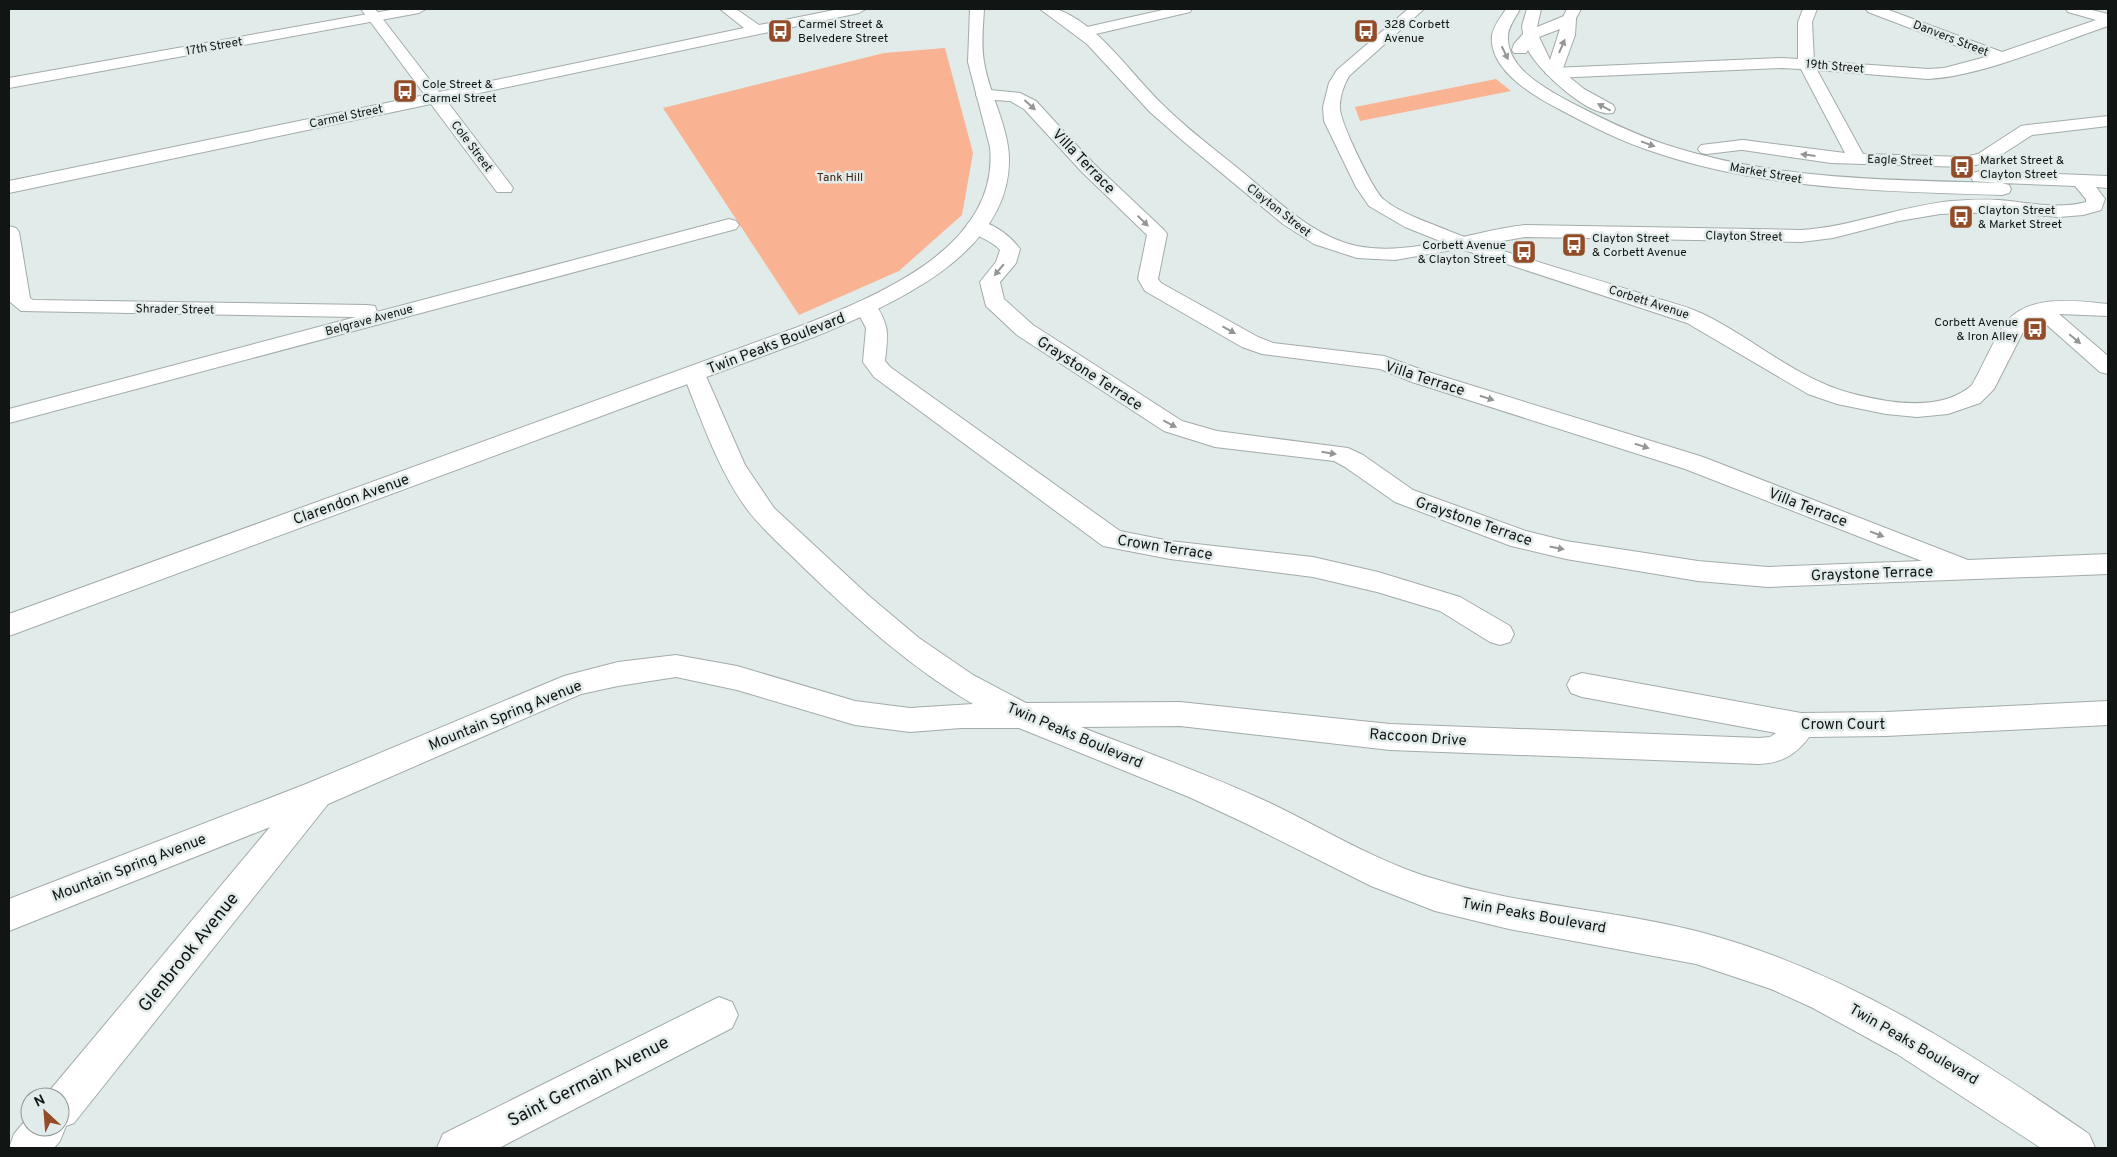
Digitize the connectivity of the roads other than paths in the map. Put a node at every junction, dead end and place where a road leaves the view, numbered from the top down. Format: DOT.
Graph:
graph roads {
  1 [pos="418,9"];
  2 [pos="727,9"];
  3 [pos="858,9"];
  4 [pos="977,9"];
  5 [pos="1047,9"];
  6 [pos="1185,9"];
  7 [pos="1417,9"];
  8 [pos="1513,9"];
  9 [pos="1534,9"];
  10 [pos="1810,9"];
  11 [pos="1873,9"];
  12 [pos="2073,9"];
  13 [pos="371,13"];
  14 [pos="1571,14"];
  15 [pos="2108,20"];
  16 [pos="756,30"];
  17 [pos="1083,32"];
  18 [pos="1530,36"];
  19 [pos="2002,57"];
  20 [pos="1806,64"];
  21 [pos="1553,72"];
  22 [pos="9,83"];
  23 [pos="984,95"];
  24 [pos="1549,97"];
  25 [pos="436,98"];
  26 [pos="2108,121"];
  27 [pos="1707,149"];
  28 [pos="1857,159"];
  29 [pos="2080,180"];
  30 [pos="2108,182"];
  31 [pos="9,187"];
  32 [pos="504,188"];
  33 [pos="2101,195"];
  34 [pos="2064,210"];
  35 [pos="2108,212"];
  36 [pos="729,225"];
  37 [pos="976,226"];
  38 [pos="9,232"];
  39 [pos="1462,243"];
  40 [pos="866,308"];
  41 [pos="2042,310"];
  42 [pos="2108,310"];
  43 [pos="402,311"];
  44 [pos="2108,367"];
  45 [pos="694,374"];
  46 [pos="9,416"];
  47 [pos="2108,564"];
  48 [pos="1969,569"];
  49 [pos="9,625"];
  50 [pos="1500,634"];
  51 [pos="1582,685"];
  52 [pos="2108,713"];
  53 [pos="1024,716"];
  54 [pos="1801,725"];
  55 [pos="317,794"];
  56 [pos="9,915"];
  57 [pos="719,1015"];
  58 [pos="70,1098"];
  59 [pos="37,1137"];
  60 [pos="28,1148"];
  61 [pos="457,1148"];
  62 [pos="2075,1148"];
  1 -- 13 [label="street, 17th Street"];
  2 -- 16 [label="street"];
  3 -- 16 [label="street, Carmel Street"];
  4 -- 23 [label="street, Twin Peaks Boulevard"];
  5 -- 17 [label="street, Clayton Street"];
  6 -- 17 [label="street"];
  7 -- 39 [label="street, Corbett Avenue"];
  8 -- 24 [label="street, Market Street, one-way"];
  9 -- 18 [label="street"];
  10 -- 20 [label="street"];
  11 -- 19 [label="street, Danvers Street"];
  12 -- 15 [label="street"];
  13 -- 22 [label="street, 17th Street"];
  13 -- 25 [label="street, Cole Street"];
  14 -- 18 [label="street"];
  21 -- 14 [label="street, one-way"];
  15 -- 19 [label="street, 19th Street"];
  16 -- 25 [label="street, Carmel Street"];
  17 -- 39 [label="street, Clayton Street"];
  18 -- 21 [label="street, Market Street"];
  18 -- 24 [label="street"];
  19 -- 20 [label="street, 19th Street"];
  20 -- 21 [label="street, 19th Street"];
  20 -- 28 [label="street"];
  27 -- 21 [label="street, Market Street, one-way"];
  23 -- 37 [label="street, Twin Peaks Boulevard"];
  23 -- 48 [label="street, Villa Terrace, one-way"];
  24 -- 33 [label="street, Market Street, one-way"];
  25 -- 31 [label="street, Carmel Street"];
  25 -- 32 [label="street, Cole Street"];
  26 -- 28 [label="street, Eagle Street"];
  28 -- 27 [label="street, Eagle Street, one-way"];
  27 -- 29 [label="street, Market Street"];
  29 -- 30 [label="street, Market Street"];
  29 -- 33 [label="street"];
  33 -- 34 [label="street, Clayton Street"];
  34 -- 35 [label="street"];
  34 -- 39 [label="street, Clayton Street"];
  36 -- 43 [label="street, Belgrave Avenue"];
  37 -- 40 [label="street, Twin Peaks Boulevard"];
  37 -- 48 [label="street, Graystone Terrace, one-way"];
  38 -- 43 [label="street, Shrader Street"];
  39 -- 41 [label="street, Corbett Avenue"];
  40 -- 45 [label="street, Twin Peaks Boulevard"];
  40 -- 50 [label="street, Crown Terrace"];
  41 -- 42 [label="street, Corbett Avenue"];
  41 -- 44 [label="street, one-way"];
  43 -- 46 [label="street, Belgrave Avenue"];
  45 -- 49 [label="street, Clarendon Avenue"];
  45 -- 53 [label="street, Twin Peaks Boulevard"];
  47 -- 48 [label="street, Graystone Terrace"];
  51 -- 54 [label="street, Crown Court"];
  52 -- 54 [label="street, Crown Court"];
  53 -- 54 [label="street, Raccoon Drive"];
  53 -- 55 [label="street, Mountain Spring Avenue"];
  53 -- 62 [label="street, Twin Peaks Boulevard"];
  55 -- 56 [label="street, Mountain Spring Avenue"];
  55 -- 58 [label="street, Glenbrook Avenue"];
  57 -- 61 [label="street, Saint Germain Avenue"];
  59 -- 60 [label="street"];
}
